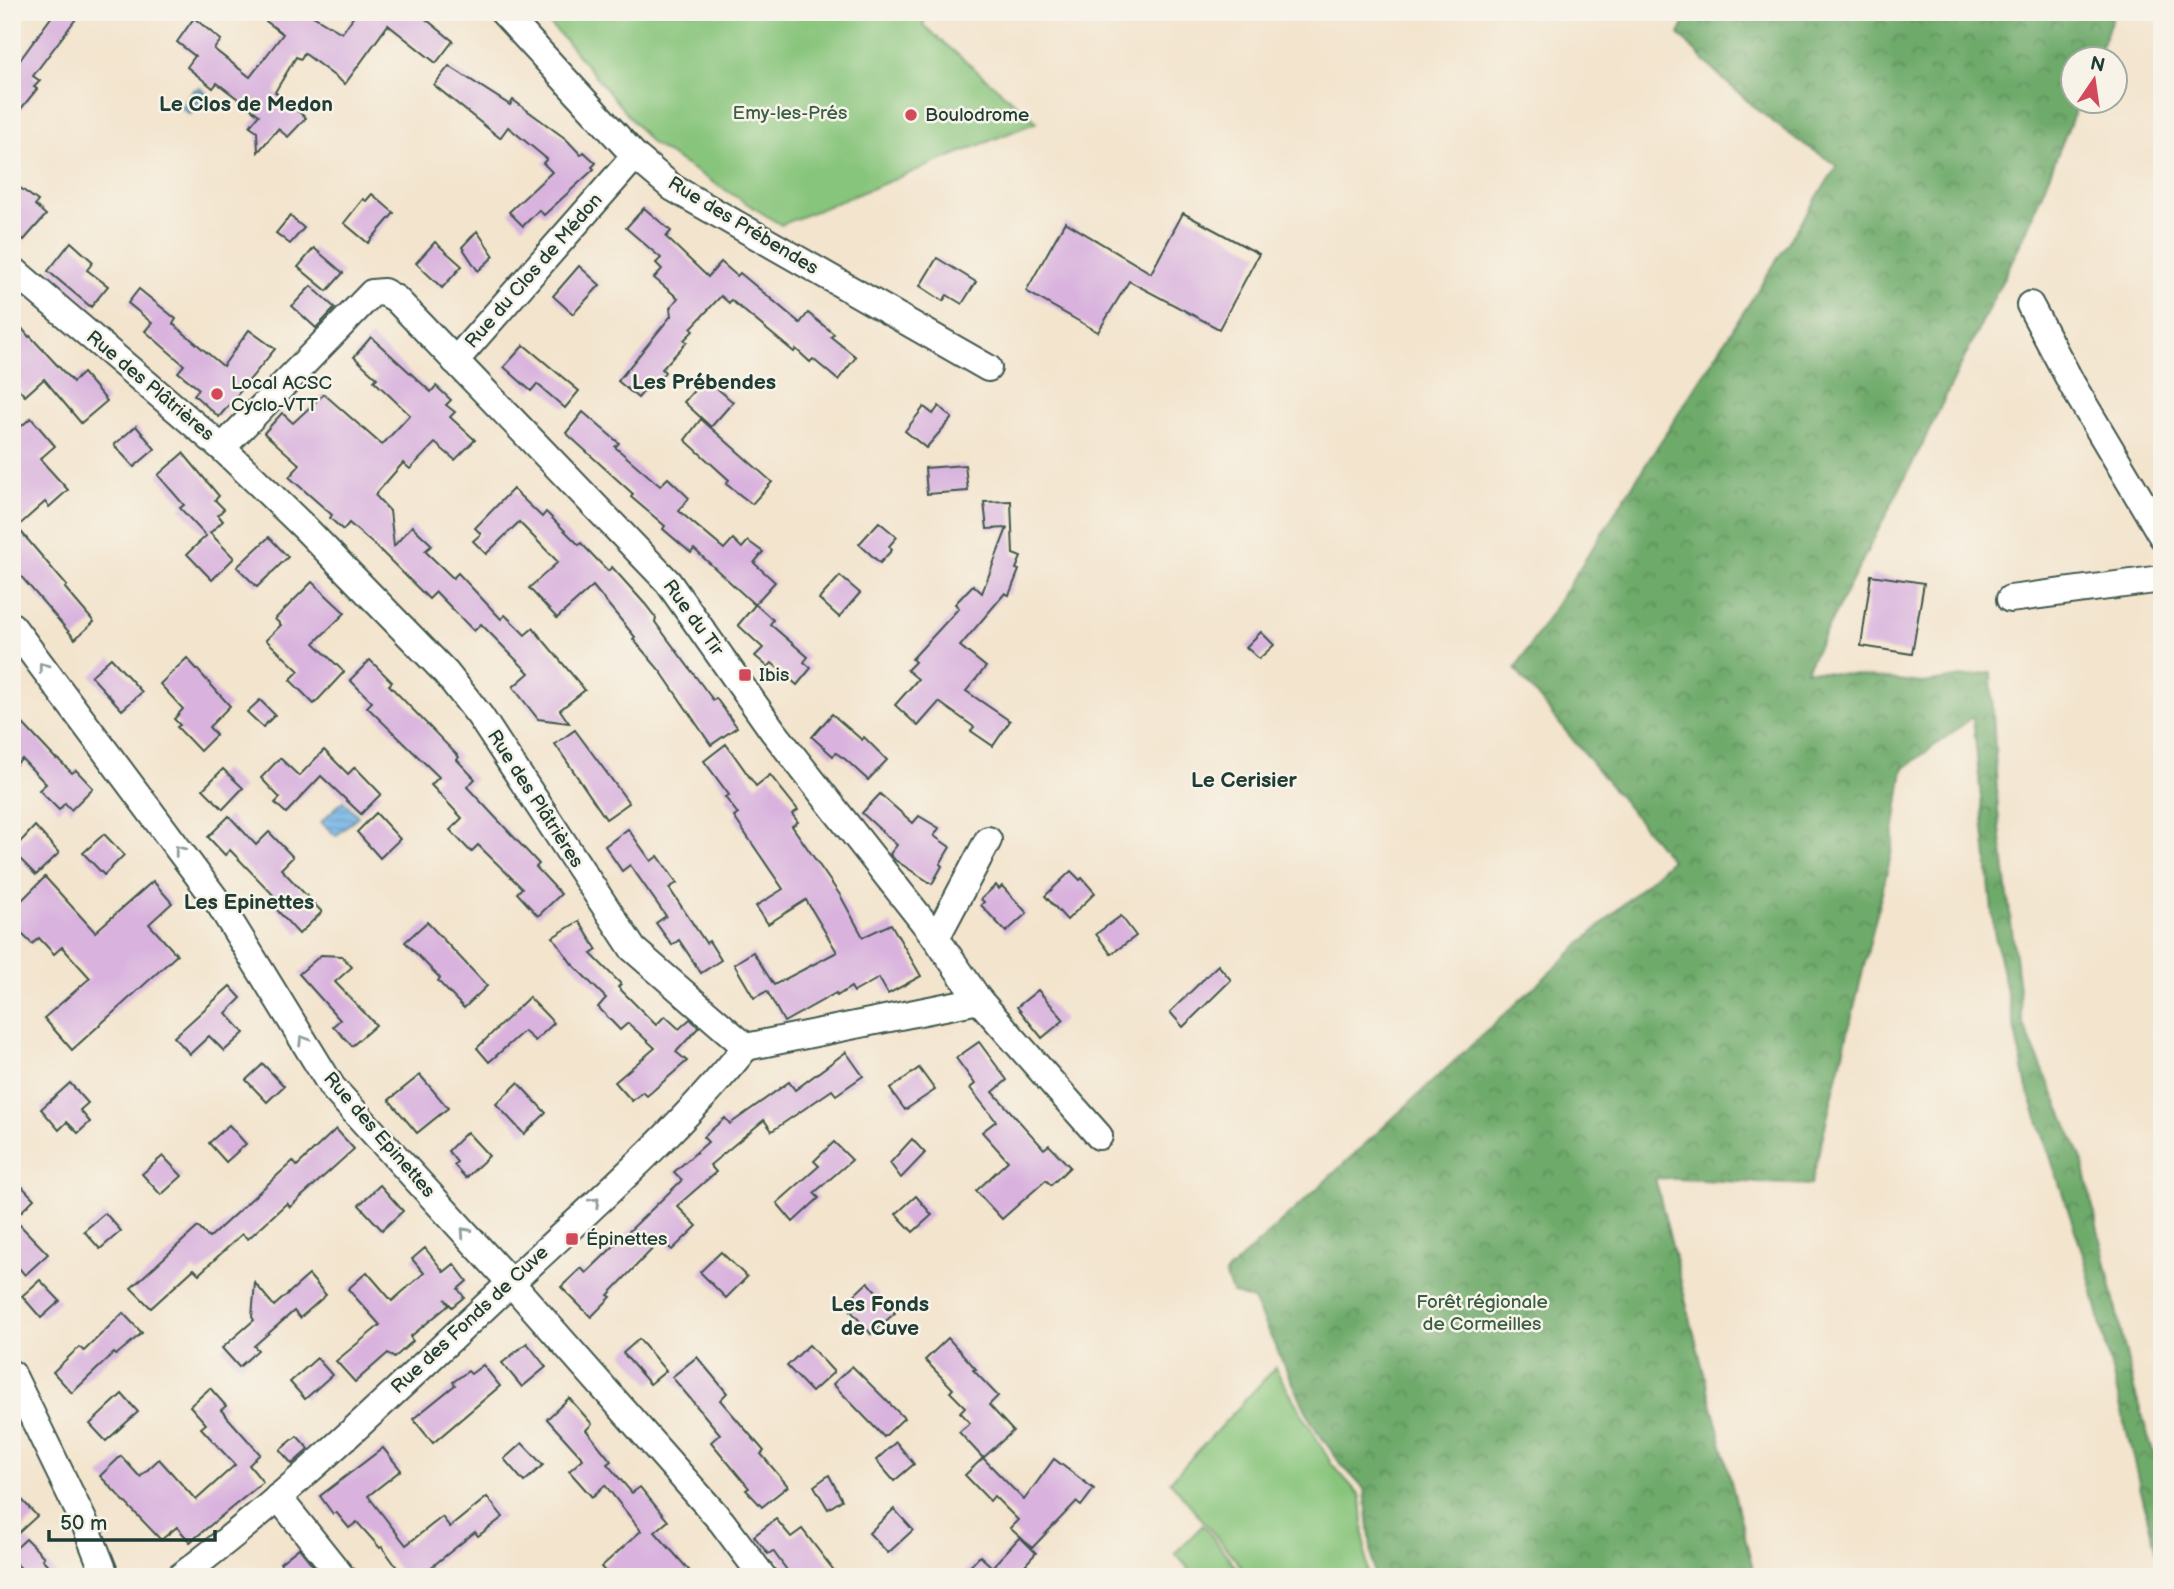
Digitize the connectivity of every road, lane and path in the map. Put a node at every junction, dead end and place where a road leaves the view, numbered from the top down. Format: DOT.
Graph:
graph roads {
  1 [pos="503,12"];
  2 [pos="635,156"];
  3 [pos="12,269"];
  4 [pos="2030,305"];
  5 [pos="455,361"];
  6 [pos="988,368"];
  7 [pos="222,448"];
  8 [pos="2162,536"];
  9 [pos="2162,579"];
  10 [pos="2010,599"];
  11 [pos="12,626"];
  12 [pos="988,841"];
  13 [pos="936,938"];
  14 [pos="979,1000"];
  15 [pos="746,1047"];
  16 [pos="1099,1136"];
  17 [pos="511,1283"];
  18 [pos="12,1374"];
  19 [pos="278,1497"];
  20 [pos="106,1577"];
  21 [pos="180,1577"];
  22 [pos="342,1577"];
  23 [pos="763,1577"];
  1 -- 2 [label="street, Rue des Prébendes"];
  2 -- 5 [label="street, Rue du Clos de Médon"];
  2 -- 6 [label="street, Rue des Prébendes"];
  3 -- 7 [label="street, Rue des Plâtrières"];
  4 -- 8 [label="street"];
  5 -- 7 [label="street, Rue du Clos de Médon"];
  5 -- 13 [label="street, Rue du Tir"];
  7 -- 15 [label="street, Rue des Plâtrières"];
  9 -- 10 [label="street"];
  17 -- 11 [label="street, Rue des Epinettes, one-way"];
  12 -- 13 [label="street"];
  13 -- 14 [label="street, Rue du Tir"];
  14 -- 15 [label="street"];
  14 -- 16 [label="street"];
  17 -- 15 [label="street, Rue des Fonds de Cuve, one-way"];
  17 -- 19 [label="street, Rue des Fonds de Cuve"];
  17 -- 23 [label="street, Rue des Epinettes"];
  18 -- 20 [label="street"];
  19 -- 21 [label="street, Rue des Fonds de Cuve"];
  19 -- 22 [label="street"];
}
